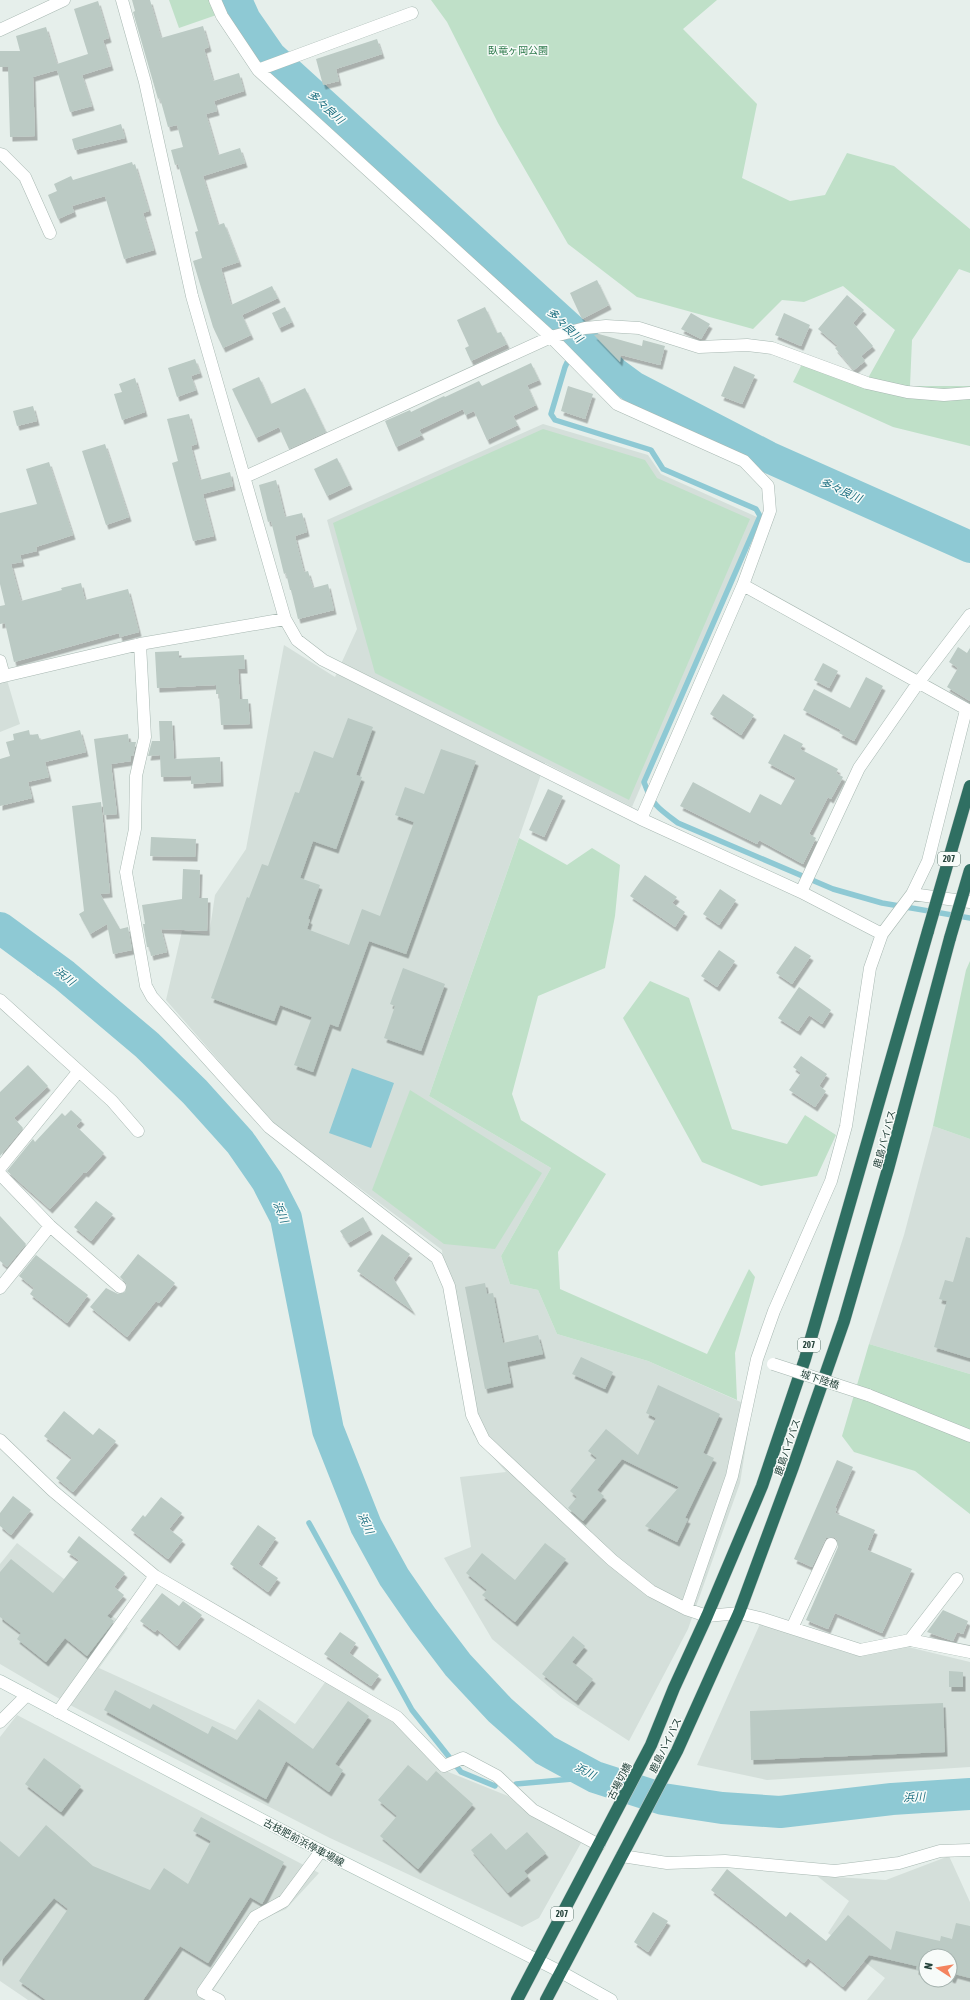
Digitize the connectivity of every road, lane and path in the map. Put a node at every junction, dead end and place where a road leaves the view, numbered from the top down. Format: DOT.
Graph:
graph roads {
  1 [pos="64,0"];
  2 [pos="122,0"];
  3 [pos="215,0"];
  4 [pos="412,13"];
  5 [pos="0,30"];
  6 [pos="258,70"];
  7 [pos="0,154"];
  8 [pos="50,233"];
  9 [pos="551,337"];
  10 [pos="970,393"];
  11 [pos="245,477"];
  12 [pos="743,585"];
  13 [pos="970,615"];
  14 [pos="285,619"];
  15 [pos="140,644"];
  16 [pos="0,661"];
  17 [pos="2,676"];
  18 [pos="918,683"];
  19 [pos="968,711"];
  20 [pos="970,786"];
  21 [pos="641,819"];
  22 [pos="970,870"];
  23 [pos="801,892"];
  24 [pos="912,894"];
  25 [pos="970,902"];
  26 [pos="882,934"];
  27 [pos="0,1000"];
  28 [pos="78,1072"];
  29 [pos="138,1131"];
  30 [pos="0,1168"];
  31 [pos="0,1174"];
  32 [pos="50,1226"];
  33 [pos="120,1287"];
  34 [pos="0,1288"];
  35 [pos="757,1359"];
  36 [pos="970,1436"];
  37 [pos="0,1440"];
  38 [pos="831,1544"];
  39 [pos="155,1576"];
  40 [pos="957,1579"];
  41 [pos="686,1609"];
  42 [pos="739,1613"];
  43 [pos="707,1616"];
  44 [pos="792,1628"];
  45 [pos="910,1640"];
  46 [pos="970,1652"];
  47 [pos="0,1681"];
  48 [pos="27,1695"];
  49 [pos="58,1712"];
  50 [pos="0,1722"];
  51 [pos="651,1745"];
  52 [pos="599,1845"];
  53 [pos="970,1850"];
  54 [pos="320,1851"];
  55 [pos="622,1856"];
  56 [pos="537,1960"];
  57 [pos="561,1972"];
  58 [pos="219,2000"];
  59 [pos="517,2000"];
  60 [pos="546,2000"];
  61 [pos="610,2000"];
  1 -- 5 [label="street"];
  2 -- 11 [label="street"];
  3 -- 6 [label="street"];
  4 -- 6 [label="street"];
  6 -- 9 [label="street"];
  7 -- 8 [label="street"];
  9 -- 10 [label="street"];
  9 -- 11 [label="street"];
  9 -- 12 [label="street"];
  11 -- 14 [label="street"];
  12 -- 18 [label="street"];
  12 -- 21 [label="street"];
  13 -- 18 [label="street"];
  14 -- 15 [label="street"];
  14 -- 21 [label="street"];
  15 -- 17 [label="street"];
  15 -- 41 [label="street"];
  16 -- 17 [label="street"];
  18 -- 19 [label="street"];
  18 -- 23 [label="street"];
  19 -- 24 [label="street"];
  20 -- 43 [label="highway, 鹿島バイパス / 207, bridge"];
  21 -- 23 [label="street"];
  22 -- 42 [label="highway, 鹿島バイパス / 207, bridge"];
  23 -- 26 [label="street"];
  24 -- 25 [label="street"];
  24 -- 26 [label="street"];
  26 -- 35 [label="street"];
  27 -- 28 [label="street"];
  28 -- 29 [label="street"];
  28 -- 30 [label="street"];
  31 -- 32 [label="street"];
  32 -- 33 [label="street"];
  32 -- 34 [label="street"];
  35 -- 36 [label="street, 城下陸橋, bridge"];
  35 -- 41 [label="street"];
  37 -- 39 [label="street"];
  38 -- 44 [label="street"];
  39 -- 49 [label="street"];
  39 -- 52 [label="street"];
  40 -- 45 [label="street"];
  41 -- 43 [label="street"];
  42 -- 43 [label="street"];
  42 -- 44 [label="street"];
  42 -- 55 [label="highway, 鹿島バイパス / 207"];
  43 -- 51 [label="highway, 鹿島バイパス / 207"];
  44 -- 45 [label="street"];
  45 -- 46 [label="street"];
  47 -- 48 [label="street, 古枝肥前浜停車場線"];
  48 -- 49 [label="street, 古枝肥前浜停車場線"];
  48 -- 50 [label="street"];
  49 -- 54 [label="street, 古枝肥前浜停車場線"];
  51 -- 52 [label="highway, 古場切橋 / 207"];
  52 -- 56 [label="highway, 207"];
  53 -- 55 [label="street"];
  54 -- 56 [label="street, 古枝肥前浜停車場線"];
  54 -- 58 [label="street"];
  55 -- 57 [label="highway, 鹿島バイパス / 207"];
  56 -- 57 [label="street, 古枝肥前浜停車場線"];
  56 -- 59 [label="highway, 207"];
  57 -- 60 [label="highway, 鹿島バイパス / 207"];
  57 -- 61 [label="street, 古枝肥前浜停車場線"];
}
